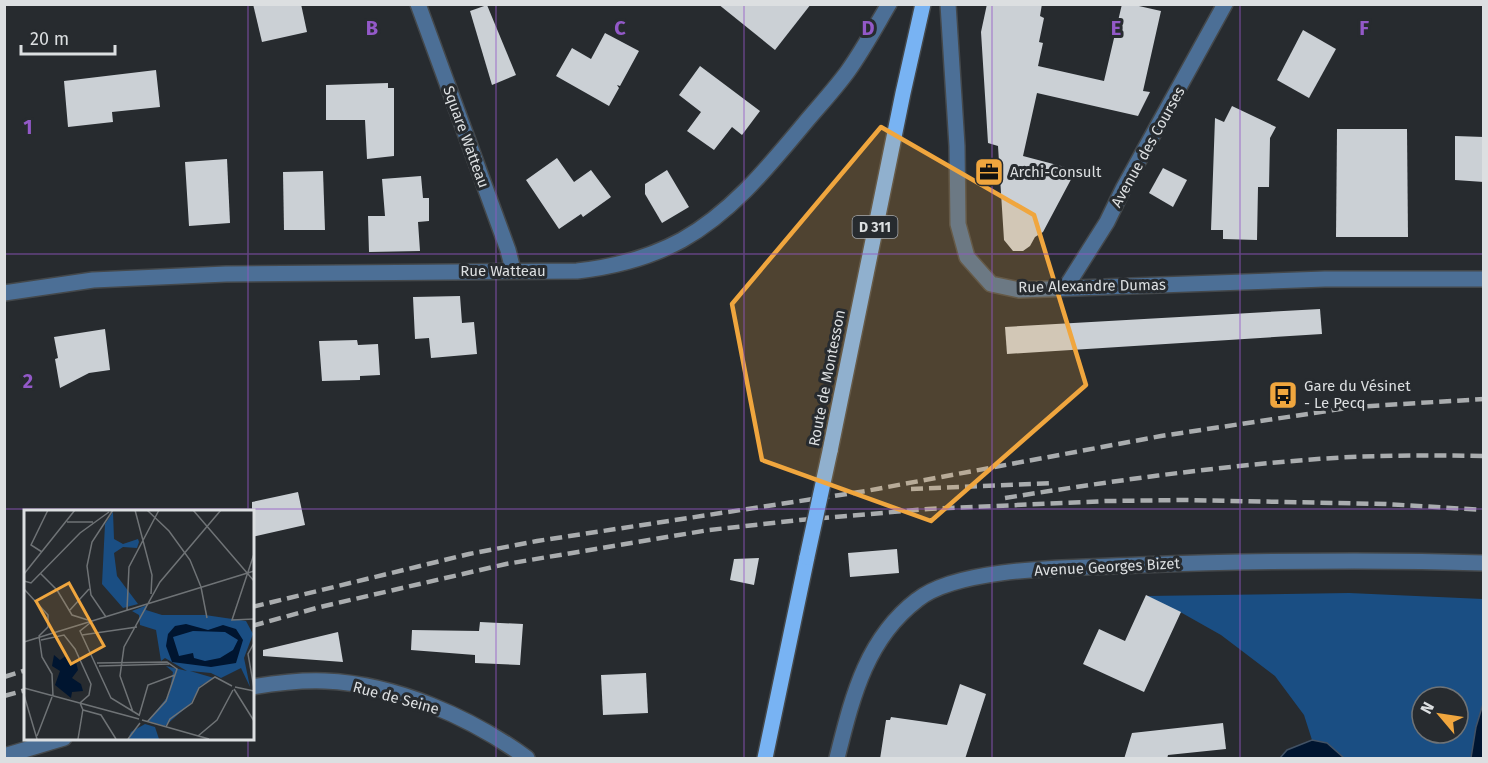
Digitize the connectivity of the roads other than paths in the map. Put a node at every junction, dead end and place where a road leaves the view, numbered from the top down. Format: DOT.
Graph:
graph roads {
  1 [pos="418,4"];
  2 [pos="889,4"];
  3 [pos="923,4"];
  4 [pos="948,4"];
  5 [pos="1225,4"];
  6 [pos="513,270"];
  7 [pos="1484,279"];
  8 [pos="1066,287"];
  9 [pos="4,293"];
  10 [pos="1484,563"];
  11 [pos="254,687"];
  12 [pos="61,739"];
  13 [pos="4,756"];
  14 [pos="527,759"];
  15 [pos="765,759"];
  16 [pos="837,759"];
  1 -- 6 [label="street, Square Watteau"];
  2 -- 6 [label="street, Rue Watteau"];
  3 -- 15 [label="main road, Route de Montesson / D 311, bridge"];
  4 -- 8 [label="street, Rue Alexandre Dumas"];
  5 -- 8 [label="street, Avenue des Courses"];
  6 -- 9 [label="street, Rue Watteau"];
  7 -- 8 [label="street, Rue Alexandre Dumas"];
  10 -- 16 [label="street, Avenue Georges Bizet"];
  11 -- 14 [label="street, Rue de Seine"];
  12 -- 13 [label="street"];
}
